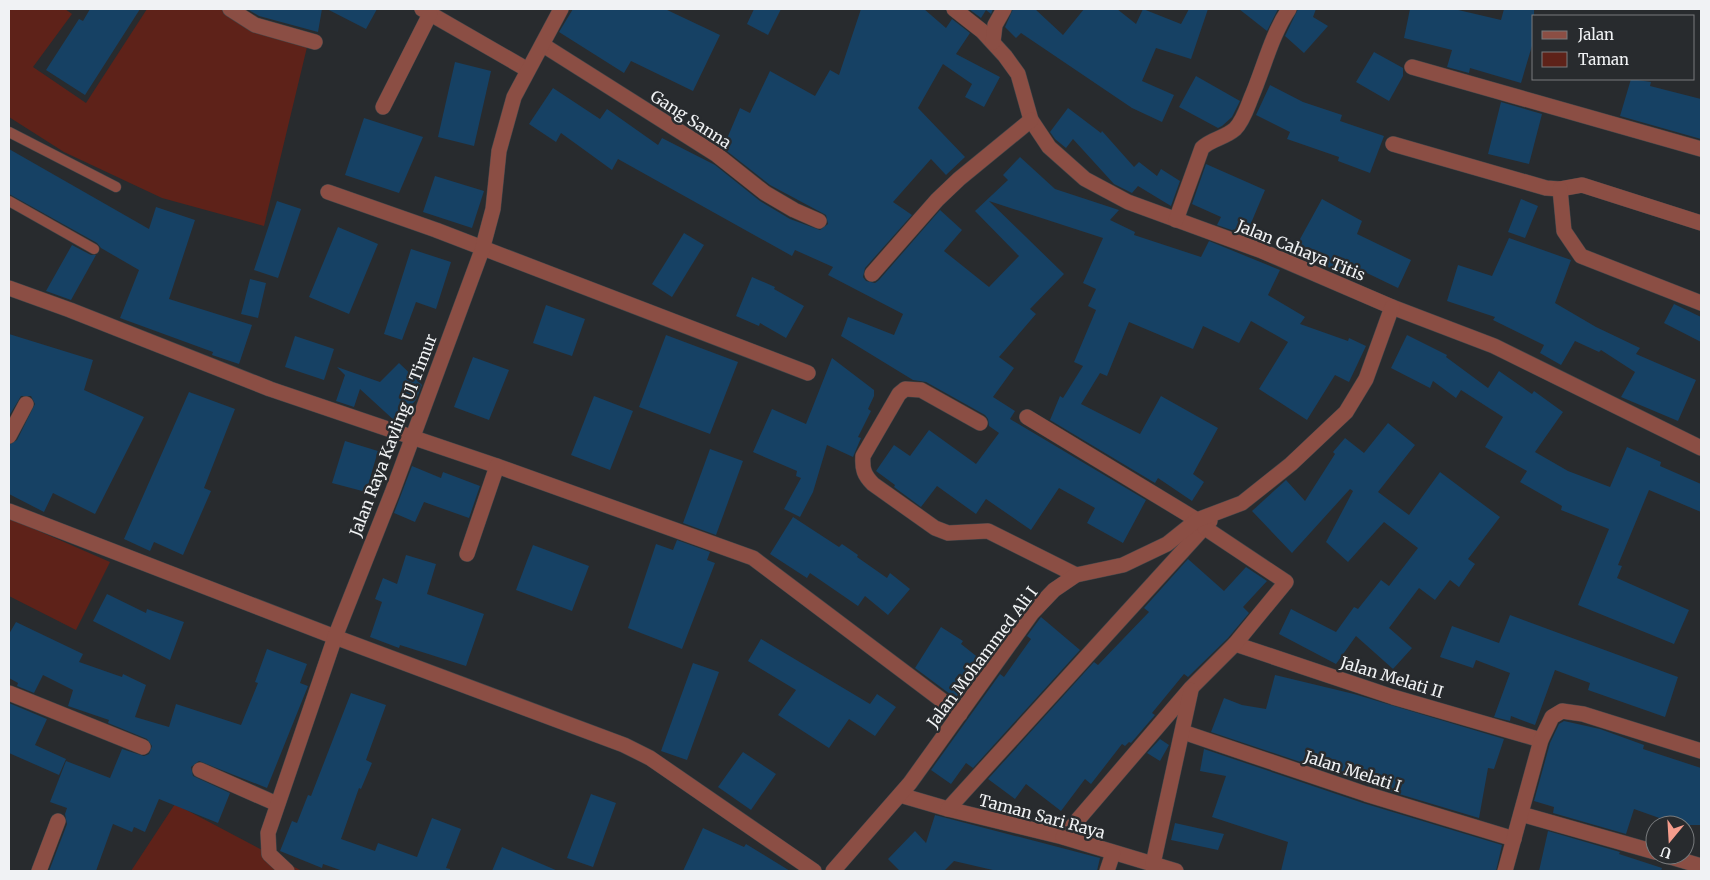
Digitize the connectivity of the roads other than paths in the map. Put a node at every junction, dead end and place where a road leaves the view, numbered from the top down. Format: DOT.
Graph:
graph roads {
  1 [pos="230,9"];
  2 [pos="561,9"];
  3 [pos="954,9"];
  4 [pos="1004,9"];
  5 [pos="1289,9"];
  6 [pos="426,11"];
  7 [pos="315,42"];
  8 [pos="993,42"];
  9 [pos="544,45"];
  10 [pos="1412,67"];
  11 [pos="528,70"];
  12 [pos="383,107"];
  13 [pos="1031,120"];
  14 [pos="9,132"];
  15 [pos="1393,144"];
  16 [pos="1701,149"];
  17 [pos="116,187"];
  18 [pos="1560,189"];
  19 [pos="328,192"];
  20 [pos="9,201"];
  21 [pos="1176,220"];
  22 [pos="819,221"];
  23 [pos="1701,224"];
  24 [pos="94,249"];
  25 [pos="482,250"];
  26 [pos="872,274"];
  27 [pos="9,288"];
  28 [pos="1701,303"];
  29 [pos="1392,307"];
  30 [pos="808,373"];
  31 [pos="26,404"];
  32 [pos="1027,417"];
  33 [pos="980,423"];
  34 [pos="9,436"];
  35 [pos="411,438"];
  36 [pos="1701,448"];
  37 [pos="497,466"];
  38 [pos="9,510"];
  39 [pos="1201,524"];
  40 [pos="467,554"];
  41 [pos="1076,575"];
  42 [pos="335,638"];
  43 [pos="1235,644"];
  44 [pos="1191,688"];
  45 [pos="9,693"];
  46 [pos="960,714"];
  47 [pos="1183,732"];
  48 [pos="1541,740"];
  49 [pos="143,747"];
  50 [pos="1701,751"];
  51 [pos="200,770"];
  52 [pos="900,795"];
  53 [pos="277,804"];
  54 [pos="948,809"];
  55 [pos="1521,814"];
  56 [pos="58,821"];
  57 [pos="1063,837"];
  58 [pos="1514,839"];
  59 [pos="1645,849"];
  60 [pos="1113,853"];
  61 [pos="1153,864"];
  62 [pos="39,871"];
  63 [pos="287,871"];
  64 [pos="814,871"];
  65 [pos="833,871"];
  66 [pos="1107,871"];
  67 [pos="1176,871"];
  68 [pos="1505,871"];
  1 -- 7 [label="street"];
  2 -- 9 [label="street, Jalan Raya Kavling Ul Timur"];
  3 -- 8 [label="street, Jalan Cahaya Titis"];
  4 -- 8 [label="street"];
  5 -- 21 [label="street"];
  6 -- 11 [label="street"];
  6 -- 12 [label="street"];
  8 -- 13 [label="street, Jalan Cahaya Titis"];
  9 -- 11 [label="street, Jalan Raya Kavling Ul Timur"];
  9 -- 22 [label="street, Gang Sanna"];
  10 -- 16 [label="street"];
  11 -- 25 [label="street, Jalan Raya Kavling Ul Timur"];
  13 -- 21 [label="street, Jalan Cahaya Titis"];
  13 -- 26 [label="street"];
  14 -- 17 [label="lane"];
  15 -- 18 [label="street"];
  18 -- 23 [label="street"];
  18 -- 28 [label="street"];
  19 -- 25 [label="street"];
  20 -- 24 [label="lane"];
  21 -- 29 [label="street, Jalan Cahaya Titis"];
  25 -- 30 [label="street"];
  25 -- 35 [label="street, Jalan Raya Kavling Ul Timur"];
  27 -- 35 [label="street"];
  29 -- 36 [label="street, Jalan Cahaya Titis"];
  29 -- 39 [label="street, Jalan Mohammed Ali I"];
  31 -- 34 [label="street"];
  32 -- 39 [label="street"];
  33 -- 41 [label="street"];
  35 -- 37 [label="street"];
  35 -- 42 [label="street, Jalan Raya Kavling Ul Timur"];
  37 -- 40 [label="street"];
  37 -- 46 [label="street"];
  38 -- 42 [label="street"];
  39 -- 41 [label="street, Jalan Mohammed Ali I"];
  39 -- 43 [label="street"];
  39 -- 54 [label="street"];
  41 -- 46 [label="street, Jalan Mohammed Ali I"];
  42 -- 53 [label="street, Jalan Raya Kavling Ul Timur"];
  42 -- 64 [label="street"];
  43 -- 44 [label="street"];
  43 -- 48 [label="street, Jalan Melati II"];
  44 -- 47 [label="street"];
  44 -- 57 [label="street"];
  45 -- 49 [label="street"];
  46 -- 52 [label="street, Jalan Mohammed Ali I"];
  47 -- 58 [label="street, Jalan Melati I"];
  47 -- 61 [label="street"];
  48 -- 50 [label="street"];
  48 -- 55 [label="street"];
  51 -- 53 [label="street"];
  52 -- 54 [label="street, Taman Sari Raya"];
  52 -- 65 [label="street, Jalan Mohammed Ali I"];
  53 -- 63 [label="street, Jalan Raya Kavling Ul Timur"];
  54 -- 57 [label="street, Taman Sari Raya"];
  55 -- 58 [label="street"];
  55 -- 59 [label="street"];
  56 -- 62 [label="street"];
  57 -- 60 [label="street, Taman Sari Raya"];
  58 -- 68 [label="street"];
  60 -- 61 [label="street, Taman Sari Raya"];
  60 -- 66 [label="street"];
  61 -- 67 [label="street, Taman Sari Raya"];
}
